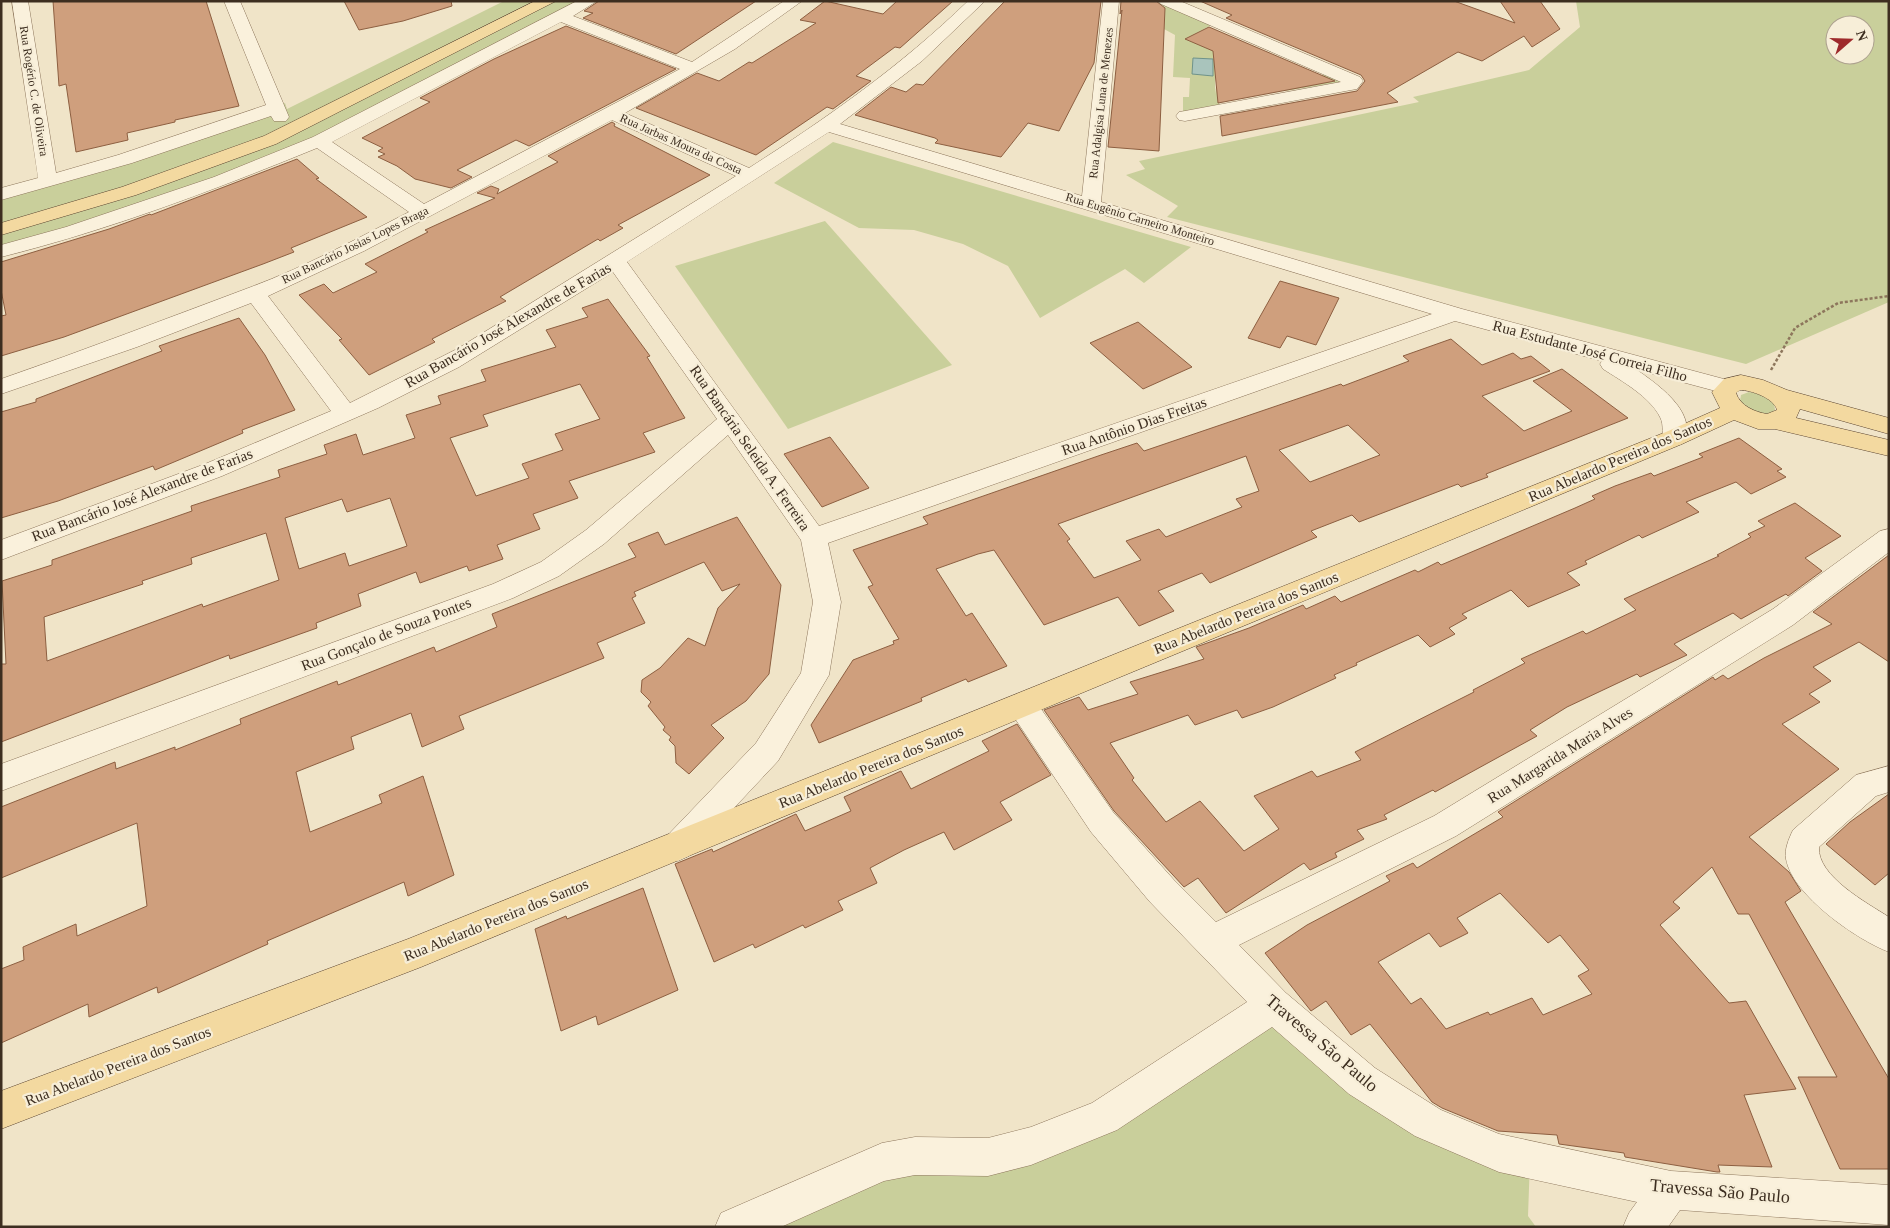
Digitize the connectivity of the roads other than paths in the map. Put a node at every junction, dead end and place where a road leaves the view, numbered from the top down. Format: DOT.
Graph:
graph roads {
  1 [pos="20,1"];
  2 [pos="232,1"];
  3 [pos="515,1"];
  4 [pos="548,1"];
  5 [pos="589,1"];
  6 [pos="794,1"];
  7 [pos="978,1"];
  8 [pos="1111,1"];
  9 [pos="1166,1"];
  10 [pos="562,17"];
  11 [pos="693,68"];
  12 [pos="278,112"];
  13 [pos="612,114"];
  14 [pos="1184,116"];
  15 [pos="826,125"];
  16 [pos="319,141"];
  17 [pos="750,175"];
  18 [pos="48,182"];
  19 [pos="1,194"];
  20 [pos="1091,205"];
  21 [pos="1,211"];
  22 [pos="422,212"];
  23 [pos="1,230"];
  24 [pos="1,251"];
  25 [pos="616,261"];
  26 [pos="255,293"];
  27 [pos="1454,314"];
  28 [pos="1580,349"];
  29 [pos="1,387"];
  30 [pos="1770,391"];
  31 [pos="1731,399"];
  32 [pos="346,414"];
  33 [pos="731,420"];
  34 [pos="1775,421"];
  35 [pos="1889,426"];
  36 [pos="1674,438"];
  37 [pos="1889,448"];
  38 [pos="814,538"];
  39 [pos="1889,538"];
  40 [pos="1,550"];
  41 [pos="1022,704"];
  42 [pos="1,778"];
  43 [pos="1889,780"];
  44 [pos="678,846"];
  45 [pos="1889,936"];
  46 [pos="1212,941"];
  47 [pos="1274,1005"];
  48 [pos="1,1110"];
  49 [pos="1670,1190"];
  50 [pos="1889,1205"];
  51 [pos="736,1227"];
  52 [pos="1643,1227"];
  1 -- 18 [label="street, Rua Rogério C. de Oliveira"];
  2 -- 12 [label="street"];
  3 -- 12 [label="main road"];
  4 -- 23 [label="main road"];
  5 -- 10 [label="street"];
  6 -- 11 [label="street, Rua Bancário Josias Lopes Braga"];
  7 -- 15 [label="street, Rua Bancário José Alexandre de Farias"];
  8 -- 20 [label="street, Rua Adalgisa Luna de Menezes"];
  9 -- 14 [label="street"];
  10 -- 11 [label="street"];
  10 -- 16 [label="street"];
  11 -- 13 [label="street, Rua Bancário Josias Lopes Braga"];
  12 -- 18 [label="street"];
  12 -- 21 [label="main road"];
  13 -- 17 [label="street, Rua Jarbas Moura da Costa"];
  13 -- 22 [label="street, Rua Bancário Josias Lopes Braga"];
  15 -- 17 [label="street, Rua Bancário José Alexandre de Farias"];
  15 -- 20 [label="street, Rua Eugênio Carneiro Monteiro"];
  16 -- 22 [label="street"];
  16 -- 24 [label="street"];
  17 -- 25 [label="street, Rua Bancário José Alexandre de Farias"];
  18 -- 19 [label="street"];
  20 -- 27 [label="street, Rua Eugênio Carneiro Monteiro"];
  22 -- 26 [label="street, Rua Bancário Josias Lopes Braga"];
  25 -- 32 [label="street, Rua Bancário José Alexandre de Farias"];
  25 -- 33 [label="street, Rua Bancária Seleida A. Ferreira"];
  26 -- 29 [label="street, Rua Bancário Josias Lopes Braga"];
  26 -- 32 [label="street"];
  27 -- 28 [label="street, Rua Estudante José Correia Filho"];
  27 -- 38 [label="street, Rua Antônio Dias Freitas"];
  28 -- 31 [label="street, Rua Estudante José Correia Filho"];
  28 -- 36 [label="street"];
  30 -- 31 [label="main road, Rua Abelardo Pereira dos Santos"];
  30 -- 34 [label="main road"];
  30 -- 35 [label="main road, Rua Abelardo Pereira dos Santos"];
  31 -- 34 [label="main road"];
  31 -- 36 [label="main road, Rua Abelardo Pereira dos Santos"];
  32 -- 40 [label="street, Rua Bancário José Alexandre de Farias"];
  33 -- 38 [label="street, Rua Bancária Seleida A. Ferreira"];
  33 -- 42 [label="street, Rua Gonçalo de Souza Pontes"];
  34 -- 37 [label="main road"];
  36 -- 41 [label="main road, Rua Abelardo Pereira dos Santos"];
  38 -- 44 [label="street, Rua Bancária Seleida A. Ferreira"];
  39 -- 46 [label="street, Rua Margarida Maria Alves"];
  41 -- 44 [label="main road, Rua Abelardo Pereira dos Santos"];
  41 -- 46 [label="street, Travessa São Paulo"];
  43 -- 45 [label="street"];
  44 -- 48 [label="main road, Rua Abelardo Pereira dos Santos"];
  46 -- 47 [label="street, Travessa São Paulo"];
  47 -- 49 [label="street, Travessa São Paulo"];
  47 -- 51 [label="street"];
  49 -- 50 [label="street, Travessa São Paulo"];
  49 -- 52 [label="street"];
}
